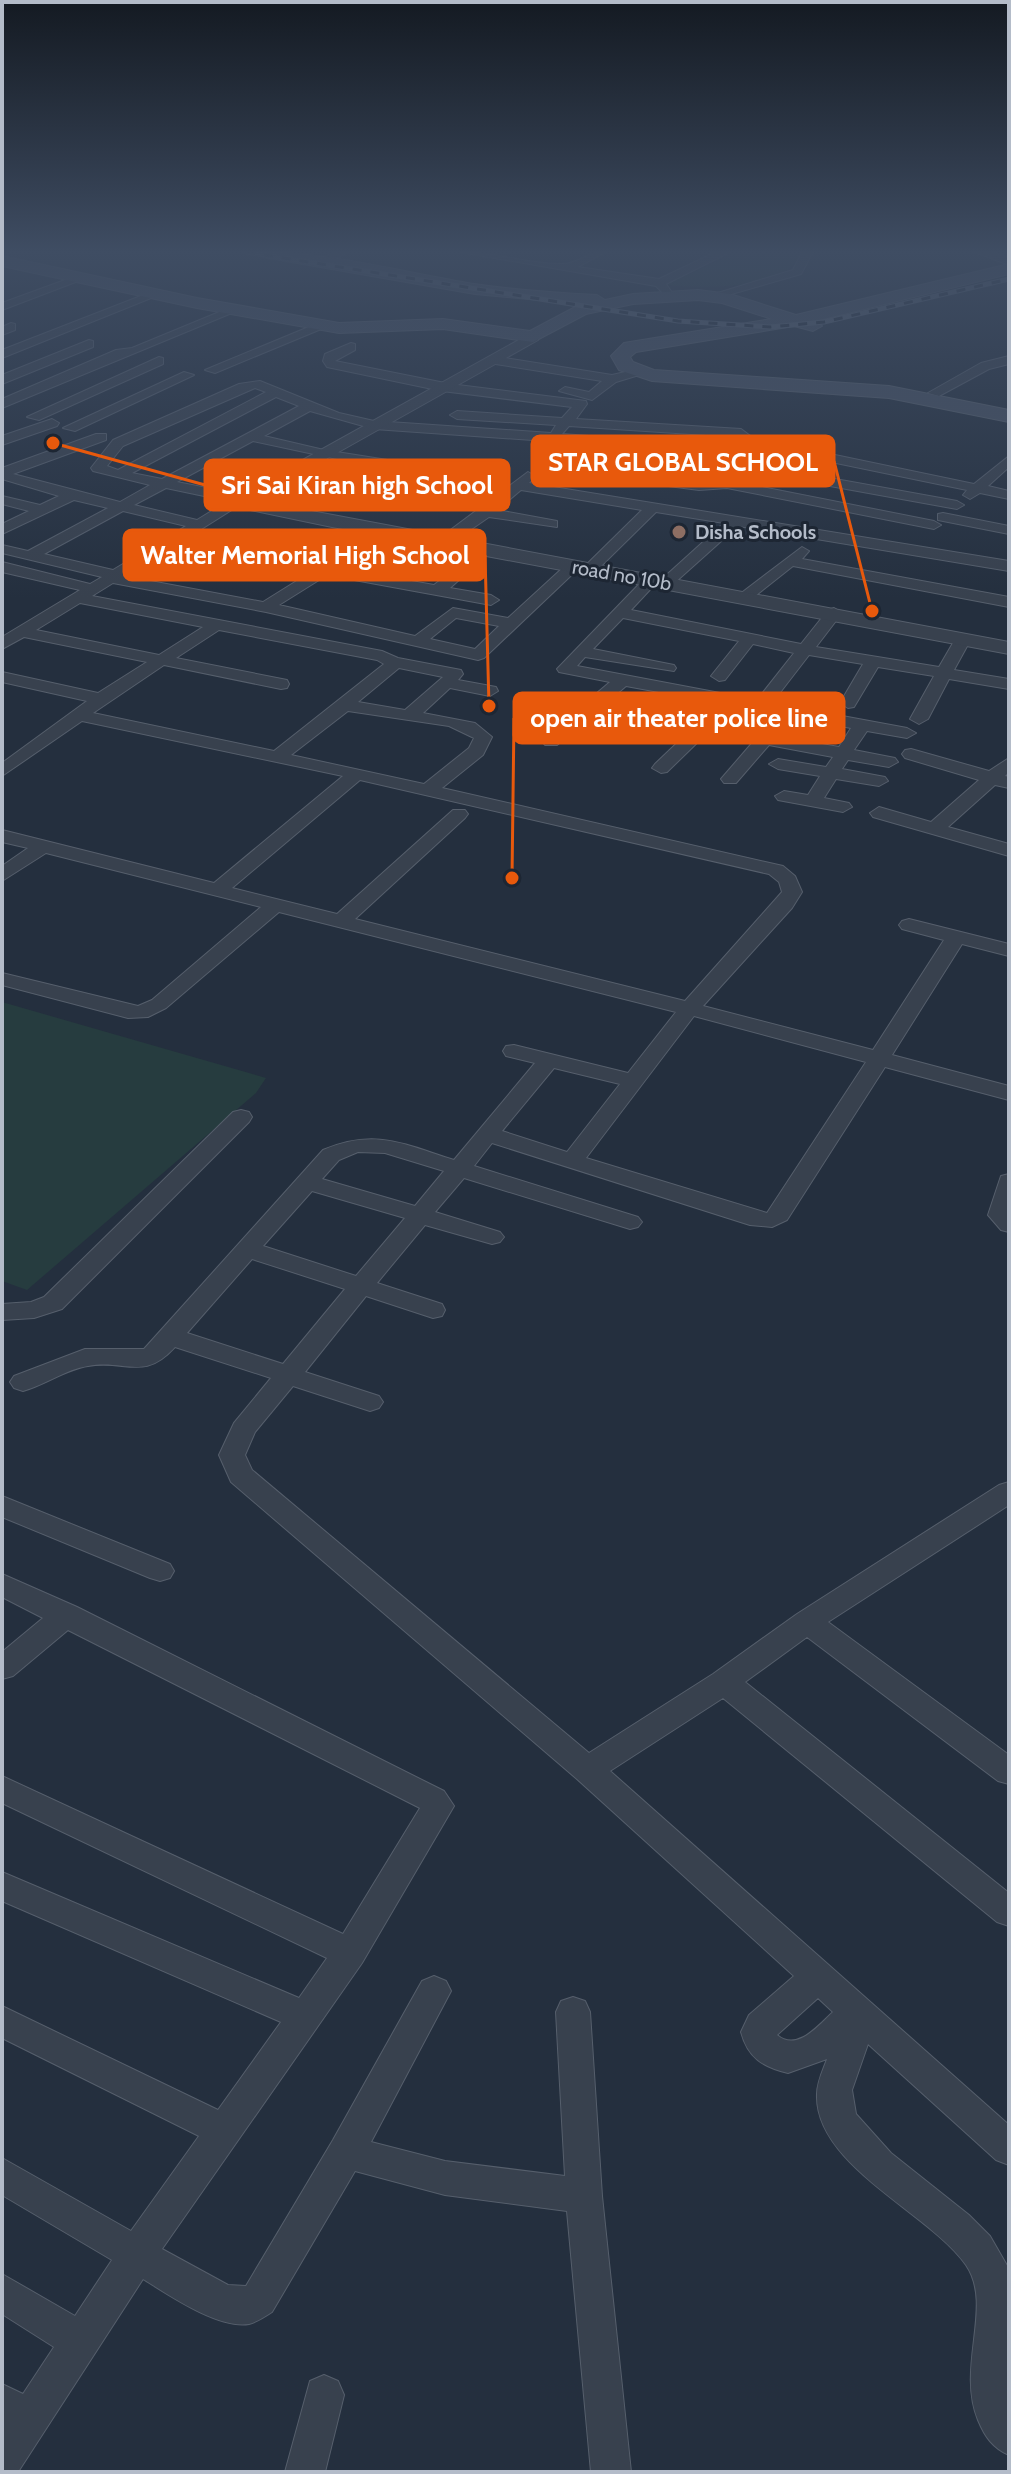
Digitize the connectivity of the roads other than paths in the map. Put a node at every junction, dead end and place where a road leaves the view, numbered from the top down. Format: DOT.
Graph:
graph roads {
  1 [pos="32,367"];
  2 [pos="90,367"];
  3 [pos="145,367"];
  4 [pos="217,367"];
  5 [pos="349,367"];
  6 [pos="479,367"];
  7 [pos="540,367"];
  8 [pos="634,367"];
  9 [pos="657,367"];
  10 [pos="982,367"];
  11 [pos="211,370"];
  12 [pos="643,372"];
  13 [pos="188,375"];
  14 [pos="464,375"];
  15 [pos="612,379"];
  16 [pos="2,380"];
  17 [pos="443,386"];
  18 [pos="276,392"];
  19 [pos="934,393"];
  20 [pos="309,406"];
  21 [pos="4,409"];
  22 [pos="1009,409"];
  23 [pos="399,411"];
  24 [pos="574,411"];
  25 [pos="429,413"];
  26 [pos="444,414"];
  27 [pos="631,414"];
  28 [pos="1009,416"];
  29 [pos="34,417"];
  30 [pos="52,423"];
  31 [pos="564,423"];
  32 [pos="374,425"];
  33 [pos="70,428"];
  34 [pos="101,437"];
  35 [pos="253,437"];
  36 [pos="552,439"];
  37 [pos="2,441"];
  38 [pos="118,443"];
  39 [pos="718,449"];
  40 [pos="324,454"];
  41 [pos="1009,460"];
  42 [pos="542,461"];
  43 [pos="377,463"];
  44 [pos="720,467"];
  45 [pos="438,472"];
  46 [pos="1003,473"];
  47 [pos="2,474"];
  48 [pos="119,475"];
  49 [pos="165,485"];
  50 [pos="518,485"];
  51 [pos="707,486"];
  52 [pos="980,488"];
  53 [pos="72,495"];
  54 [pos="1009,495"];
  55 [pos="2,500"];
  56 [pos="239,500"];
  57 [pos="957,505"];
  58 [pos="121,507"];
  59 [pos="652,508"];
  60 [pos="41,510"];
  61 [pos="486,512"];
  62 [pos="299,515"];
  63 [pos="939,521"];
  64 [pos="733,523"];
  65 [pos="552,524"];
  66 [pos="201,525"];
  67 [pos="5,527"];
  68 [pos="1009,530"];
  69 [pos="387,531"];
  70 [pos="820,536"];
  71 [pos="170,542"];
  72 [pos="442,543"];
  73 [pos="2,549"];
  74 [pos="903,550"];
  75 [pos="483,551"];
  76 [pos="29,556"];
  77 [pos="790,561"];
  78 [pos="1009,566"];
  79 [pos="325,568"];
  80 [pos="581,568"];
  81 [pos="6,571"];
  82 [pos="112,577"];
  83 [pos="659,582"];
  84 [pos="93,589"];
  85 [pos="438,590"];
  86 [pos="745,597"];
  87 [pos="78,598"];
  88 [pos="491,600"];
  89 [pos="1009,602"];
  90 [pos="266,607"];
  91 [pos="621,613"];
  92 [pos="834,613"];
  93 [pos="513,624"];
  94 [pos="216,625"];
  95 [pos="22,632"];
  96 [pos="750,638"];
  97 [pos="963,639"];
  98 [pos="418,641"];
  99 [pos="2,644"];
  100 [pos="1009,648"];
  101 [pos="806,650"];
  102 [pos="583,652"];
  103 [pos="163,659"];
  104 [pos="470,660"];
  105 [pos="393,662"];
  106 [pos="873,662"];
  107 [pos="668,668"];
  108 [pos="944,673"];
  109 [pos="719,676"];
  110 [pos="2,677"];
  111 [pos="450,678"];
  112 [pos="623,680"];
  113 [pos="281,684"];
  114 [pos="1009,684"];
  115 [pos="490,691"];
  116 [pos="101,699"];
  117 [pos="730,702"];
  118 [pos="848,703"];
  119 [pos="344,705"];
  120 [pos="761,706"];
  121 [pos="80,715"];
  122 [pos="409,716"];
  123 [pos="919,719"];
  124 [pos="862,725"];
  125 [pos="907,733"];
  126 [pos="551,741"];
  127 [pos="843,753"];
  128 [pos="911,754"];
  129 [pos="277,757"];
  130 [pos="889,762"];
  131 [pos="1009,763"];
  132 [pos="778,764"];
  133 [pos="661,768"];
  134 [pos="2,771"];
  135 [pos="830,773"];
  136 [pos="357,774"];
  137 [pos="730,779"];
  138 [pos="1001,780"];
  139 [pos="879,781"];
  140 [pos="428,790"];
  141 [pos="784,796"];
  142 [pos="813,801"];
  143 [pos="843,807"];
  144 [pos="879,813"];
  145 [pos="459,814"];
  146 [pos="935,828"];
  147 [pos="2,836"];
  148 [pos="43,846"];
  149 [pos="1009,850"];
  150 [pos="2,875"];
  151 [pos="218,890"];
  152 [pos="274,906"];
  153 [pos="340,922"];
  154 [pos="909,925"];
  155 [pos="963,929"];
  156 [pos="1009,950"];
  157 [pos="2,979"];
  158 [pos="689,1009"];
  159 [pos="514,1051"];
  160 [pos="877,1058"];
  161 [pos="549,1060"];
  162 [pos="633,1081"];
  163 [pos="1009,1093"];
  164 [pos="241,1117"];
  165 [pos="488,1134"];
  166 [pos="572,1161"];
  167 [pos="459,1168"];
  168 [pos="1009,1181"];
  169 [pos="308,1182"];
  170 [pos="419,1215"];
  171 [pos="630,1222"];
  172 [pos="1009,1225"];
  173 [pos="492,1237"];
  174 [pos="248,1249"];
  175 [pos="361,1286"];
  176 [pos="433,1310"];
  177 [pos="2,1312"];
  178 [pos="169,1336"];
  179 [pos="288,1375"];
  180 [pos="23,1382"];
  181 [pos="370,1402"];
  182 [pos="1009,1492"];
  183 [pos="2,1506"];
  184 [pos="160,1571"];
  185 [pos="2,1585"];
  186 [pos="67,1615"];
  187 [pos="807,1622"];
  188 [pos="2,1668"];
  189 [pos="724,1682"];
  190 [pos="588,1770"];
  191 [pos="1009,1772"];
  192 [pos="2,1789"];
  193 [pos="2,1886"];
  194 [pos="1009,1912"];
  195 [pos="350,1953"];
  196 [pos="818,1977"];
  197 [pos="434,1991"];
  198 [pos="573,2012"];
  199 [pos="860,2014"];
  200 [pos="306,2017"];
  201 [pos="2,2021"];
  202 [pos="225,2131"];
  203 [pos="1009,2148"];
  204 [pos="346,2152"];
  205 [pos="2,2175"];
  206 [pos="584,2196"];
  207 [pos="137,2256"];
  208 [pos="2,2293"];
  209 [pos="80,2341"];
  210 [pos="324,2395"];
  211 [pos="15,2411"];
  212 [pos="1009,2435"];
  213 [pos="2,2461"];
  214 [pos="305,2472"];
  215 [pos="611,2472"];
  1 -- 16 [label="street"];
  2 -- 21 [label="street"];
  3 -- 29 [label="street"];
  4 -- 11 [label="street"];
  5 -- 17 [label="street"];
  6 -- 14 [label="street"];
  7 -- 15 [label="street"];
  8 -- 12 [label="main road"];
  9 -- 19 [label="main road"];
  10 -- 19 [label="street"];
  12 -- 15 [label="street"];
  12 -- 28 [label="main road"];
  13 -- 33 [label="street"];
  14 -- 15 [label="street"];
  14 -- 17 [label="street"];
  17 -- 23 [label="street"];
  17 -- 24 [label="street"];
  18 -- 20 [label="street"];
  18 -- 38 [label="street"];
  18 -- 48 [label="street"];
  19 -- 22 [label="main road"];
  20 -- 32 [label="street"];
  20 -- 35 [label="street"];
  21 -- 29 [label="street"];
  23 -- 25 [label="street"];
  23 -- 32 [label="street"];
  24 -- 27 [label="street"];
  24 -- 31 [label="street"];
  26 -- 31 [label="street"];
  29 -- 30 [label="street"];
  30 -- 33 [label="street"];
  30 -- 37 [label="street"];
  31 -- 36 [label="street"];
  31 -- 52 [label="street"];
  32 -- 36 [label="street"];
  32 -- 40 [label="street"];
  33 -- 34 [label="street"];
  34 -- 38 [label="street"];
  34 -- 47 [label="street"];
  35 -- 40 [label="street"];
  35 -- 49 [label="street"];
  36 -- 39 [label="street"];
  36 -- 42 [label="street"];
  38 -- 48 [label="street"];
  40 -- 43 [label="street"];
  40 -- 56 [label="street"];
  41 -- 46 [label="street"];
  42 -- 44 [label="street"];
  42 -- 50 [label="street"];
  42 -- 51 [label="street"];
  43 -- 45 [label="street"];
  43 -- 62 [label="street"];
  44 -- 51 [label="street"];
  44 -- 57 [label="street"];
  46 -- 52 [label="street"];
  47 -- 53 [label="street"];
  48 -- 49 [label="street"];
  49 -- 56 [label="street"];
  49 -- 58 [label="street"];
  50 -- 59 [label="street"];
  50 -- 61 [label="street"];
  51 -- 63 [label="street"];
  52 -- 54 [label="street"];
  52 -- 57 [label="street"];
  53 -- 58 [label="street"];
  53 -- 60 [label="street"];
  55 -- 60 [label="street"];
  56 -- 62 [label="street, road no 10b"];
  56 -- 66 [label="street"];
  57 -- 63 [label="street"];
  58 -- 66 [label="street"];
  58 -- 76 [label="street"];
  59 -- 64 [label="street"];
  59 -- 80 [label="street"];
  60 -- 67 [label="street"];
  61 -- 65 [label="street"];
  61 -- 72 [label="street"];
  62 -- 69 [label="street, road no 10b"];
  63 -- 68 [label="street"];
  63 -- 74 [label="street"];
  64 -- 70 [label="street"];
  64 -- 83 [label="street"];
  66 -- 71 [label="street"];
  69 -- 72 [label="street, road no 10b"];
  69 -- 79 [label="street"];
  70 -- 74 [label="street"];
  70 -- 77 [label="street"];
  71 -- 79 [label="street"];
  71 -- 82 [label="street"];
  72 -- 75 [label="street, road no 10b"];
  73 -- 76 [label="street"];
  74 -- 78 [label="street"];
  75 -- 80 [label="street, road no 10b"];
  75 -- 85 [label="street"];
  76 -- 82 [label="street"];
  77 -- 86 [label="street"];
  77 -- 89 [label="street"];
  79 -- 85 [label="street"];
  79 -- 90 [label="street"];
  80 -- 83 [label="street, road no 10b"];
  80 -- 93 [label="street"];
  81 -- 84 [label="street"];
  82 -- 84 [label="street"];
  82 -- 90 [label="street"];
  83 -- 86 [label="street, road no 10b"];
  83 -- 91 [label="street"];
  84 -- 87 [label="street"];
  85 -- 88 [label="street"];
  86 -- 92 [label="street, road no 10b"];
  87 -- 94 [label="street"];
  87 -- 95 [label="street"];
  90 -- 98 [label="street"];
  91 -- 96 [label="street"];
  91 -- 102 [label="street"];
  92 -- 97 [label="street, road no 10b"];
  92 -- 101 [label="street"];
  93 -- 98 [label="street"];
  93 -- 98 [label="street"];
  94 -- 103 [label="street"];
  94 -- 105 [label="street"];
  95 -- 99 [label="street"];
  95 -- 103 [label="street"];
  96 -- 101 [label="street"];
  96 -- 109 [label="street"];
  97 -- 100 [label="street, road no 10b"];
  97 -- 108 [label="street"];
  101 -- 106 [label="street"];
  101 -- 120 [label="street"];
  102 -- 107 [label="street"];
  102 -- 112 [label="street"];
  103 -- 113 [label="street"];
  103 -- 116 [label="street"];
  104 -- 111 [label="street"];
  105 -- 111 [label="street"];
  105 -- 119 [label="street"];
  106 -- 108 [label="street"];
  106 -- 118 [label="street"];
  108 -- 114 [label="street"];
  108 -- 123 [label="street"];
  110 -- 116 [label="street"];
  111 -- 115 [label="street"];
  111 -- 122 [label="street"];
  112 -- 117 [label="street"];
  112 -- 126 [label="street"];
  116 -- 121 [label="street"];
  117 -- 120 [label="street"];
  117 -- 133 [label="street"];
  119 -- 122 [label="street"];
  119 -- 129 [label="street"];
  120 -- 124 [label="street"];
  121 -- 129 [label="street"];
  121 -- 134 [label="street"];
  122 -- 140 [label="street"];
  124 -- 125 [label="street"];
  124 -- 127 [label="street"];
  127 -- 130 [label="street"];
  127 -- 135 [label="street"];
  127 -- 137 [label="street"];
  128 -- 138 [label="street"];
  129 -- 136 [label="street"];
  131 -- 138 [label="street"];
  132 -- 135 [label="street"];
  135 -- 139 [label="street"];
  135 -- 142 [label="street"];
  136 -- 140 [label="street"];
  136 -- 151 [label="street"];
  138 -- 146 [label="street"];
  140 -- 158 [label="street"];
  141 -- 142 [label="street"];
  142 -- 143 [label="street"];
  144 -- 146 [label="street"];
  145 -- 153 [label="street"];
  146 -- 149 [label="street"];
  147 -- 148 [label="street"];
  148 -- 150 [label="street"];
  148 -- 151 [label="street"];
  151 -- 152 [label="street"];
  152 -- 153 [label="street"];
  152 -- 157 [label="street"];
  153 -- 158 [label="street"];
  154 -- 155 [label="street"];
  155 -- 156 [label="street"];
  155 -- 160 [label="street"];
  158 -- 160 [label="street"];
  158 -- 162 [label="street"];
  159 -- 161 [label="street"];
  160 -- 163 [label="street"];
  160 -- 166 [label="street"];
  161 -- 162 [label="street"];
  161 -- 165 [label="street"];
  162 -- 166 [label="street"];
  164 -- 177 [label="street"];
  165 -- 166 [label="street"];
  165 -- 167 [label="street"];
  167 -- 169 [label="street"];
  167 -- 170 [label="street"];
  167 -- 171 [label="street"];
  168 -- 172 [label="street"];
  169 -- 170 [label="street"];
  169 -- 174 [label="street"];
  170 -- 173 [label="street"];
  170 -- 175 [label="street"];
  174 -- 175 [label="street"];
  174 -- 178 [label="street"];
  175 -- 176 [label="street"];
  175 -- 179 [label="street"];
  178 -- 179 [label="street"];
  178 -- 180 [label="street"];
  179 -- 181 [label="street"];
  179 -- 190 [label="street"];
  182 -- 187 [label="street"];
  183 -- 184 [label="street"];
  185 -- 186 [label="street"];
  186 -- 188 [label="street"];
  186 -- 195 [label="street"];
  187 -- 189 [label="street"];
  187 -- 191 [label="street"];
  189 -- 190 [label="street"];
  189 -- 194 [label="street"];
  190 -- 196 [label="street"];
  192 -- 195 [label="street"];
  193 -- 200 [label="street"];
  195 -- 200 [label="street"];
  196 -- 199 [label="street"];
  196 -- 199 [label="street"];
  197 -- 204 [label="street"];
  198 -- 206 [label="street"];
  199 -- 203 [label="street"];
  199 -- 212 [label="street"];
  200 -- 202 [label="street"];
  201 -- 202 [label="street"];
  202 -- 207 [label="street"];
  204 -- 206 [label="street"];
  204 -- 207 [label="street"];
  205 -- 207 [label="street"];
  206 -- 215 [label="street"];
  207 -- 209 [label="street"];
  208 -- 209 [label="street"];
  209 -- 211 [label="street"];
  210 -- 214 [label="street"];
  211 -- 213 [label="street"];
}
